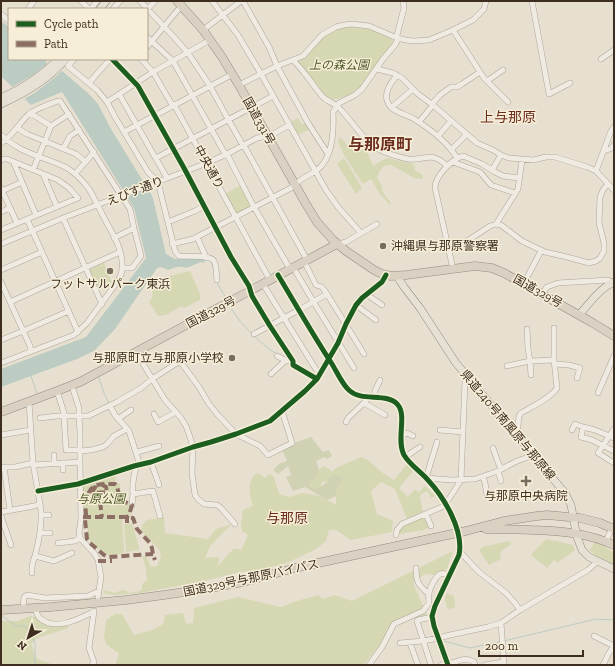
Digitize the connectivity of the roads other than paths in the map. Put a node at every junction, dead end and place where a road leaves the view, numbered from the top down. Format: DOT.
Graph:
graph roads {
  1 [pos="81,1"];
  2 [pos="120,1"];
  3 [pos="212,1"];
  4 [pos="242,1"];
  5 [pos="403,1"];
  6 [pos="486,1"];
  7 [pos="532,1"];
  8 [pos="179,3"];
  9 [pos="115,6"];
  10 [pos="89,8"];
  11 [pos="148,10"];
  12 [pos="222,15"];
  13 [pos="164,26"];
  14 [pos="203,30"];
  15 [pos="454,30"];
  16 [pos="397,38"];
  17 [pos="149,40"];
  18 [pos="210,40"];
  19 [pos="614,50"];
  20 [pos="188,53"];
  21 [pos="601,59"];
  22 [pos="59,60"];
  23 [pos="73,60"];
  24 [pos="110,60"];
  25 [pos="112,60"];
  26 [pos="142,60"];
  27 [pos="293,60"];
  28 [pos="173,61"];
  29 [pos="277,66"];
  30 [pos="377,69"];
  31 [pos="503,70"];
  32 [pos="154,72"];
  33 [pos="480,72"];
  34 [pos="233,74"];
  35 [pos="261,74"];
  36 [pos="397,75"];
  37 [pos="487,81"];
  38 [pos="570,82"];
  39 [pos="90,83"];
  40 [pos="136,83"];
  41 [pos="239,85"];
  42 [pos="210,86"];
  43 [pos="413,89"];
  44 [pos="18,93"];
  45 [pos="119,94"];
  46 [pos="192,96"];
  47 [pos="273,96"];
  48 [pos="1,98"];
  49 [pos="107,102"];
  50 [pos="508,102"];
  51 [pos="1,104"];
  52 [pos="433,104"];
  53 [pos="174,105"];
  54 [pos="337,105"];
  55 [pos="252,107"];
  56 [pos="392,107"];
  57 [pos="30,113"];
  58 [pos="69,114"];
  59 [pos="154,116"];
  60 [pos="228,120"];
  61 [pos="451,120"];
  62 [pos="419,122"];
  63 [pos="137,125"];
  64 [pos="289,125"];
  65 [pos="51,126"];
  66 [pos="614,127"];
  67 [pos="17,128"];
  68 [pos="211,128"];
  69 [pos="79,130"];
  70 [pos="124,132"];
  71 [pos="467,134"];
  72 [pos="1,135"];
  73 [pos="268,136"];
  74 [pos="438,136"];
  75 [pos="192,138"];
  76 [pos="6,140"];
  77 [pos="45,141"];
  78 [pos="1,143"];
  79 [pos="244,145"];
  80 [pos="614,145"];
  81 [pos="173,148"];
  82 [pos="63,149"];
  83 [pos="451,150"];
  84 [pos="604,151"];
  85 [pos="94,152"];
  86 [pos="227,154"];
  87 [pos="328,154"];
  88 [pos="501,155"];
  89 [pos="39,156"];
  90 [pos="156,158"];
  91 [pos="1,160"];
  92 [pos="455,160"];
  93 [pos="522,160"];
  94 [pos="13,161"];
  95 [pos="86,162"];
  96 [pos="206,163"];
  97 [pos="447,166"];
  98 [pos="33,170"];
  99 [pos="492,170"];
  100 [pos="185,171"];
  101 [pos="316,171"];
  102 [pos="596,171"];
  103 [pos="43,174"];
  104 [pos="75,174"];
  105 [pos="167,178"];
  106 [pos="519,178"];
  107 [pos="22,182"];
  108 [pos="156,182"];
  109 [pos="608,184"];
  110 [pos="295,185"];
  111 [pos="2,189"];
  112 [pos="614,190"];
  113 [pos="515,193"];
  114 [pos="124,195"];
  115 [pos="273,198"];
  116 [pos="97,205"];
  117 [pos="204,206"];
  118 [pos="57,207"];
  119 [pos="254,207"];
  120 [pos="10,208"];
  121 [pos="1,212"];
  122 [pos="36,215"];
  123 [pos="236,217"];
  124 [pos="63,218"];
  125 [pos="27,219"];
  126 [pos="168,222"];
  127 [pos="17,223"];
  128 [pos="378,224"];
  129 [pos="496,224"];
  130 [pos="134,228"];
  131 [pos="216,228"];
  132 [pos="1,230"];
  133 [pos="32,231"];
  134 [pos="360,234"];
  135 [pos="197,237"];
  136 [pos="114,238"];
  137 [pos="1,244"];
  138 [pos="172,244"];
  139 [pos="337,244"];
  140 [pos="448,247"];
  141 [pos="541,251"];
  142 [pos="42,252"];
  143 [pos="120,252"];
  144 [pos="206,257"];
  145 [pos="306,260"];
  146 [pos="85,268"];
  147 [pos="122,268"];
  148 [pos="291,268"];
  149 [pos="453,268"];
  150 [pos="1,270"];
  151 [pos="278,275"];
  152 [pos="386,275"];
  153 [pos="397,276"];
  154 [pos="217,280"];
  155 [pos="55,281"];
  156 [pos="1,282"];
  157 [pos="267,282"];
  158 [pos="524,283"];
  159 [pos="613,283"];
  160 [pos="250,291"];
  161 [pos="327,294"];
  162 [pos="366,294"];
  163 [pos="542,294"];
  164 [pos="10,302"];
  165 [pos="314,303"];
  166 [pos="102,304"];
  167 [pos="356,305"];
  168 [pos="382,305"];
  169 [pos="299,310"];
  170 [pos="69,311"];
  171 [pos="579,315"];
  172 [pos="284,318"];
  173 [pos="376,320"];
  174 [pos="346,324"];
  175 [pos="270,326"];
  176 [pos="554,328"];
  177 [pos="527,329"];
  178 [pos="23,331"];
  179 [pos="78,332"];
  180 [pos="254,334"];
  181 [pos="614,336"];
  182 [pos="1,340"];
  183 [pos="338,343"];
  184 [pos="31,351"];
  185 [pos="136,352"];
  186 [pos="364,354"];
  187 [pos="188,356"];
  188 [pos="277,356"];
  189 [pos="614,356"];
  190 [pos="286,360"];
  191 [pos="329,360"];
  192 [pos="180,361"];
  193 [pos="530,361"];
  194 [pos="554,362"];
  195 [pos="1,363"];
  196 [pos="294,364"];
  197 [pos="507,366"];
  198 [pos="354,368"];
  199 [pos="271,374"];
  200 [pos="531,375"];
  201 [pos="319,377"];
  202 [pos="467,377"];
  203 [pos="577,378"];
  204 [pos="152,379"];
  205 [pos="380,380"];
  206 [pos="72,386"];
  207 [pos="58,391"];
  208 [pos="598,393"];
  209 [pos="368,396"];
  210 [pos="374,397"];
  211 [pos="29,402"];
  212 [pos="364,403"];
  213 [pos="110,406"];
  214 [pos="131,410"];
  215 [pos="282,410"];
  216 [pos="1,412"];
  217 [pos="176,412"];
  218 [pos="154,414"];
  219 [pos="385,414"];
  220 [pos="65,416"];
  221 [pos="79,416"];
  222 [pos="40,418"];
  223 [pos="118,419"];
  224 [pos="346,422"];
  225 [pos="583,427"];
  226 [pos="127,428"];
  227 [pos="614,429"];
  228 [pos="31,430"];
  229 [pos="440,430"];
  230 [pos="572,430"];
  231 [pos="463,432"];
  232 [pos="236,434"];
  233 [pos="1,435"];
  234 [pos="400,436"];
  235 [pos="413,436"];
  236 [pos="517,436"];
  237 [pos="612,437"];
  238 [pos="437,442"];
  239 [pos="159,446"];
  240 [pos="193,446"];
  241 [pos="603,446"];
  242 [pos="420,447"];
  243 [pos="493,448"];
  244 [pos="80,450"];
  245 [pos="614,451"];
  246 [pos="137,452"];
  247 [pos="54,455"];
  248 [pos="534,455"];
  249 [pos="405,457"];
  250 [pos="63,462"];
  251 [pos="80,462"];
  252 [pos="151,462"];
  253 [pos="614,463"];
  254 [pos="33,464"];
  255 [pos="54,464"];
  256 [pos="136,465"];
  257 [pos="3,467"];
  258 [pos="64,470"];
  259 [pos="500,470"];
  260 [pos="483,477"];
  261 [pos="426,478"];
  262 [pos="461,480"];
  263 [pos="501,481"];
  264 [pos="80,483"];
  265 [pos="159,485"];
  266 [pos="38,491"];
  267 [pos="133,494"];
  268 [pos="487,495"];
  269 [pos="40,504"];
  270 [pos="446,504"];
  271 [pos="132,505"];
  272 [pos="216,505"];
  273 [pos="10,510"];
  274 [pos="1,512"];
  275 [pos="221,512"];
  276 [pos="426,514"];
  277 [pos="41,515"];
  278 [pos="49,515"];
  279 [pos="1,516"];
  280 [pos="160,516"];
  281 [pos="574,517"];
  282 [pos="235,524"];
  283 [pos="431,526"];
  284 [pos="613,528"];
  285 [pos="475,529"];
  286 [pos="458,532"];
  287 [pos="40,533"];
  288 [pos="50,533"];
  289 [pos="576,534"];
  290 [pos="396,535"];
  291 [pos="80,538"];
  292 [pos="606,541"];
  293 [pos="58,543"];
  294 [pos="11,544"];
  295 [pos="614,545"];
  296 [pos="460,552"];
  297 [pos="72,553"];
  298 [pos="35,556"];
  299 [pos="598,561"];
  300 [pos="416,568"];
  301 [pos="614,569"];
  302 [pos="32,573"];
  303 [pos="450,575"];
  304 [pos="99,591"];
  305 [pos="428,594"];
  306 [pos="101,599"];
  307 [pos="36,608"];
  308 [pos="24,609"];
  309 [pos="2,610"];
  310 [pos="520,610"];
  311 [pos="432,617"];
  312 [pos="501,622"];
  313 [pos="594,636"];
  314 [pos="439,638"];
  315 [pos="423,641"];
  316 [pos="400,643"];
  317 [pos="410,643"];
  318 [pos="614,646"];
  319 [pos="448,664"];
  320 [pos="503,664"];
  321 [pos="92,665"];
  322 [pos="369,665"];
  323 [pos="418,665"];
  324 [pos="431,665"];
  325 [pos="441,665"];
  326 [pos="475,665"];
  327 [pos="485,665"];
  328 [pos="603,665"];
  1 -- 10 [label="street"];
  2 -- 9 [label="street"];
  3 -- 12 [label="street"];
  4 -- 12 [label="street"];
  4 -- 29 [label="street"];
  5 -- 16 [label="street"];
  6 -- 15 [label="street"];
  7 -- 38 [label="street"];
  8 -- 13 [label="street"];
  8 -- 14 [label="highway, 国道331号"];
  11 -- 13 [label="street"];
  12 -- 14 [label="street"];
  12 -- 35 [label="street"];
  13 -- 17 [label="street"];
  13 -- 20 [label="street"];
  14 -- 18 [label="highway, 国道331号"];
  15 -- 16 [label="street"];
  15 -- 33 [label="street"];
  16 -- 27 [label="street"];
  16 -- 30 [label="street"];
  17 -- 28 [label="street"];
  18 -- 20 [label="street"];
  18 -- 34 [label="highway, 国道331号"];
  19 -- 21 [label="street"];
  20 -- 28 [label="street"];
  20 -- 42 [label="street"];
  22 -- 44 [label="main road"];
  23 -- 39 [label="street"];
  24 -- 39 [label="street"];
  25 -- 40 [label="street"];
  26 -- 32 [label="street, 中央通り"];
  27 -- 29 [label="street"];
  27 -- 54 [label="street"];
  28 -- 32 [label="street"];
  28 -- 46 [label="street"];
  29 -- 35 [label="street"];
  29 -- 87 [label="street"];
  30 -- 36 [label="street"];
  30 -- 54 [label="street"];
  31 -- 37 [label="street"];
  32 -- 40 [label="street"];
  32 -- 53 [label="street, 中央通り"];
  33 -- 37 [label="street"];
  33 -- 52 [label="street"];
  34 -- 41 [label="highway, 国道331号"];
  34 -- 42 [label="street"];
  35 -- 41 [label="street"];
  35 -- 47 [label="street"];
  36 -- 43 [label="street"];
  36 -- 56 [label="street"];
  37 -- 50 [label="street"];
  39 -- 49 [label="street"];
  40 -- 45 [label="street"];
  40 -- 59 [label="street"];
  41 -- 55 [label="highway, 国道331号"];
  42 -- 46 [label="street"];
  42 -- 60 [label="street"];
  43 -- 52 [label="street"];
  43 -- 56 [label="street"];
  44 -- 48 [label="main road"];
  44 -- 51 [label="main road"];
  45 -- 49 [label="street"];
  45 -- 63 [label="street"];
  46 -- 53 [label="street"];
  46 -- 68 [label="street"];
  47 -- 55 [label="street"];
  47 -- 64 [label="street"];
  49 -- 70 [label="street"];
  52 -- 61 [label="street"];
  52 -- 62 [label="street"];
  53 -- 59 [label="street"];
  53 -- 75 [label="street, 中央通り"];
  54 -- 87 [label="street"];
  54 -- 97 [label="street"];
  55 -- 60 [label="street"];
  55 -- 73 [label="highway, 国道331号"];
  56 -- 62 [label="street"];
  57 -- 58 [label="street"];
  57 -- 65 [label="street"];
  57 -- 67 [label="street"];
  58 -- 65 [label="street"];
  58 -- 69 [label="street"];
  59 -- 63 [label="street"];
  59 -- 81 [label="street"];
  60 -- 68 [label="street"];
  60 -- 79 [label="street"];
  61 -- 71 [label="street"];
  61 -- 74 [label="street"];
  62 -- 74 [label="street"];
  63 -- 70 [label="street"];
  63 -- 90 [label="street"];
  64 -- 73 [label="street, えびす通り"];
  64 -- 101 [label="street"];
  65 -- 77 [label="street"];
  66 -- 84 [label="street"];
  67 -- 76 [label="street"];
  67 -- 77 [label="street"];
  68 -- 75 [label="street"];
  68 -- 86 [label="street"];
  69 -- 82 [label="street"];
  69 -- 85 [label="street"];
  70 -- 108 [label="street"];
  71 -- 83 [label="street"];
  71 -- 88 [label="street"];
  72 -- 76 [label="street"];
  73 -- 79 [label="street, えびす通り"];
  73 -- 110 [label="highway, 国道331号"];
  74 -- 83 [label="street"];
  75 -- 81 [label="street"];
  75 -- 96 [label="street, 中央通り"];
  76 -- 78 [label="street"];
  76 -- 89 [label="street"];
  77 -- 82 [label="street"];
  77 -- 89 [label="street"];
  79 -- 86 [label="street, えびす通り"];
  79 -- 115 [label="street"];
  80 -- 84 [label="street"];
  81 -- 90 [label="street"];
  81 -- 100 [label="street"];
  82 -- 95 [label="street"];
  83 -- 92 [label="street"];
  84 -- 102 [label="street"];
  85 -- 95 [label="street"];
  85 -- 114 [label="street"];
  86 -- 96 [label="street, えびす通り"];
  86 -- 119 [label="street"];
  87 -- 101 [label="street"];
  88 -- 93 [label="street"];
  88 -- 99 [label="street"];
  89 -- 98 [label="street"];
  89 -- 104 [label="street"];
  90 -- 105 [label="street"];
  91 -- 94 [label="street"];
  92 -- 97 [label="street"];
  92 -- 99 [label="street"];
  92 -- 113 [label="street"];
  93 -- 102 [label="street"];
  93 -- 106 [label="street"];
  94 -- 98 [label="street"];
  94 -- 107 [label="street"];
  95 -- 104 [label="street"];
  96 -- 100 [label="street, えびす通り"];
  96 -- 123 [label="street, 中央通り"];
  97 -- 140 [label="street"];
  98 -- 103 [label="street"];
  99 -- 106 [label="street"];
  100 -- 105 [label="street, えびす通り"];
  100 -- 117 [label="street"];
  101 -- 110 [label="street"];
  101 -- 134 [label="street"];
  102 -- 109 [label="street"];
  103 -- 118 [label="street"];
  103 -- 118 [label="street"];
  104 -- 116 [label="street"];
  105 -- 108 [label="street, えびす通り"];
  106 -- 113 [label="street"];
  107 -- 111 [label="street"];
  107 -- 122 [label="street"];
  108 -- 114 [label="street, えびす通り"];
  108 -- 126 [label="street"];
  109 -- 112 [label="street"];
  109 -- 141 [label="street"];
  110 -- 115 [label="street"];
  110 -- 139 [label="highway, 国道331号"];
  111 -- 120 [label="street"];
  113 -- 129 [label="street"];
  114 -- 116 [label="street, えびす通り"];
  114 -- 130 [label="street"];
  115 -- 119 [label="street"];
  115 -- 145 [label="street"];
  116 -- 124 [label="street, えびす通り"];
  116 -- 136 [label="street"];
  117 -- 126 [label="street"];
  117 -- 131 [label="street"];
  118 -- 122 [label="street"];
  119 -- 123 [label="street"];
  119 -- 148 [label="street"];
  120 -- 121 [label="street"];
  120 -- 127 [label="street"];
  122 -- 125 [label="street"];
  123 -- 131 [label="street"];
  123 -- 157 [label="street, 中央通り"];
  124 -- 133 [label="street, えびす通り"];
  124 -- 146 [label="street"];
  125 -- 127 [label="street"];
  125 -- 133 [label="street"];
  126 -- 138 [label="street"];
  127 -- 132 [label="street"];
  128 -- 134 [label="street"];
  129 -- 140 [label="street"];
  129 -- 141 [label="street"];
  130 -- 136 [label="street"];
  130 -- 147 [label="street"];
  131 -- 135 [label="street"];
  131 -- 160 [label="street"];
  133 -- 137 [label="street, えびす通り"];
  133 -- 142 [label="street"];
  134 -- 139 [label="street"];
  135 -- 138 [label="street"];
  135 -- 144 [label="street"];
  136 -- 143 [label="street"];
  138 -- 144 [label="street"];
  139 -- 145 [label="highway, 国道329号"];
  139 -- 152 [label="highway, 国道329号"];
  140 -- 149 [label="street"];
  141 -- 158 [label="street"];
  142 -- 150 [label="street"];
  142 -- 155 [label="street"];
  143 -- 146 [label="street"];
  143 -- 147 [label="street"];
  144 -- 154 [label="street"];
  145 -- 148 [label="highway, 国道329号"];
  145 -- 161 [label="street"];
  146 -- 155 [label="street"];
  146 -- 166 [label="street"];
  147 -- 166 [label="street"];
  148 -- 151 [label="highway, 国道329号"];
  148 -- 165 [label="street"];
  149 -- 153 [label="highway, 国道329号"];
  149 -- 158 [label="highway, 国道329号"];
  151 -- 157 [label="highway, 国道329号"];
  151 -- 169 [label="street"];
  152 -- 153 [label="highway, 国道329号"];
  152 -- 162 [label="street"];
  153 -- 202 [label="main road, 県道240号南風原与那原線"];
  155 -- 164 [label="street"];
  155 -- 170 [label="street"];
  156 -- 164 [label="street"];
  157 -- 160 [label="highway, 国道329号"];
  157 -- 172 [label="street, 中央通り"];
  158 -- 163 [label="highway, 国道329号"];
  159 -- 163 [label="street"];
  159 -- 171 [label="main road"];
  160 -- 175 [label="street"];
  160 -- 185 [label="highway, 国道329号"];
  161 -- 165 [label="street"];
  161 -- 174 [label="street"];
  162 -- 167 [label="street"];
  162 -- 168 [label="street"];
  163 -- 171 [label="highway, 国道329号"];
  164 -- 178 [label="street"];
  165 -- 169 [label="street"];
  165 -- 183 [label="street"];
  166 -- 179 [label="street"];
  167 -- 173 [label="street"];
  167 -- 174 [label="street"];
  169 -- 172 [label="street"];
  169 -- 191 [label="street"];
  170 -- 178 [label="street"];
  170 -- 179 [label="street"];
  171 -- 181 [label="highway, 国道329号"];
  172 -- 175 [label="street"];
  172 -- 201 [label="street, 中央通り"];
  174 -- 183 [label="street"];
  174 -- 186 [label="street"];
  175 -- 180 [label="street"];
  175 -- 196 [label="street"];
  176 -- 194 [label="street"];
  177 -- 193 [label="street"];
  178 -- 182 [label="street"];
  178 -- 184 [label="street"];
  179 -- 184 [label="street"];
  183 -- 191 [label="street"];
  183 -- 198 [label="street"];
  184 -- 195 [label="street"];
  185 -- 204 [label="street"];
  185 -- 206 [label="highway, 国道329号"];
  187 -- 192 [label="street"];
  188 -- 190 [label="street"];
  189 -- 208 [label="street"];
  190 -- 196 [label="street"];
  190 -- 199 [label="street"];
  191 -- 201 [label="street"];
  191 -- 209 [label="street"];
  192 -- 204 [label="street"];
  192 -- 232 [label="street"];
  193 -- 194 [label="street"];
  193 -- 197 [label="street"];
  193 -- 200 [label="street"];
  194 -- 203 [label="street"];
  194 -- 236 [label="street"];
  196 -- 201 [label="street"];
  201 -- 215 [label="street"];
  202 -- 231 [label="street"];
  202 -- 236 [label="main road, 県道240号南風原与那原線"];
  204 -- 213 [label="street"];
  204 -- 217 [label="street"];
  205 -- 210 [label="street"];
  206 -- 207 [label="highway, 国道329号"];
  206 -- 221 [label="street"];
  207 -- 211 [label="highway, 国道329号"];
  207 -- 220 [label="street"];
  209 -- 210 [label="street"];
  209 -- 212 [label="street"];
  210 -- 234 [label="street"];
  211 -- 216 [label="highway, 国道329号"];
  211 -- 228 [label="street"];
  212 -- 219 [label="street"];
  212 -- 224 [label="street"];
  213 -- 221 [label="street"];
  213 -- 223 [label="street"];
  214 -- 223 [label="street"];
  215 -- 232 [label="street"];
  215 -- 232 [label="street"];
  217 -- 218 [label="street"];
  217 -- 240 [label="street"];
  220 -- 221 [label="street"];
  220 -- 222 [label="street"];
  220 -- 244 [label="street"];
  221 -- 244 [label="street"];
  223 -- 226 [label="street"];
  225 -- 230 [label="street"];
  225 -- 237 [label="street"];
  225 -- 241 [label="street"];
  226 -- 244 [label="street"];
  226 -- 246 [label="street"];
  227 -- 237 [label="street"];
  228 -- 233 [label="street"];
  228 -- 254 [label="street"];
  229 -- 231 [label="street"];
  231 -- 262 [label="street"];
  232 -- 240 [label="street"];
  234 -- 235 [label="street"];
  234 -- 249 [label="street"];
  236 -- 248 [label="main road, 県道240号南風原与那原線"];
  237 -- 241 [label="street"];
  238 -- 261 [label="street"];
  239 -- 246 [label="street"];
  240 -- 252 [label="street"];
  240 -- 272 [label="street"];
  241 -- 245 [label="street"];
  241 -- 253 [label="street"];
  242 -- 249 [label="street"];
  243 -- 259 [label="street"];
  244 -- 251 [label="street"];
  246 -- 256 [label="street"];
  247 -- 255 [label="street"];
  248 -- 259 [label="street"];
  248 -- 281 [label="main road, 県道240号南風原与那原線"];
  249 -- 261 [label="street"];
  250 -- 251 [label="street"];
  250 -- 255 [label="street"];
  250 -- 258 [label="street"];
  251 -- 264 [label="street"];
  252 -- 256 [label="street"];
  252 -- 265 [label="street"];
  254 -- 255 [label="street"];
  254 -- 257 [label="street"];
  254 -- 266 [label="street"];
  256 -- 264 [label="street"];
  256 -- 267 [label="street"];
  257 -- 273 [label="street"];
  259 -- 260 [label="street"];
  259 -- 263 [label="street"];
  260 -- 262 [label="street"];
  260 -- 268 [label="street"];
  261 -- 262 [label="street"];
  261 -- 270 [label="street"];
  262 -- 270 [label="street"];
  264 -- 266 [label="street"];
  264 -- 291 [label="street"];
  266 -- 269 [label="street"];
  267 -- 271 [label="street"];
  267 -- 280 [label="street"];
  269 -- 273 [label="street"];
  269 -- 277 [label="street"];
  270 -- 276 [label="street"];
  270 -- 286 [label="street"];
  272 -- 275 [label="street"];
  272 -- 282 [label="street"];
  273 -- 274 [label="street"];
  276 -- 283 [label="street"];
  276 -- 290 [label="street"];
  277 -- 278 [label="street"];
  277 -- 287 [label="street"];
  279 -- 294 [label="street"];
  281 -- 284 [label="highway, 国道329号与那原バイパス"];
  281 -- 285 [label="highway, 国道329号与那原バイパス"];
  281 -- 289 [label="main road, 県道240号南風原与那原線"];
  284 -- 292 [label="street"];
  285 -- 286 [label="highway, 国道329号与那原バイパス"];
  285 -- 289 [label="highway, 国道329号与那原バイパス"];
  286 -- 296 [label="street"];
  286 -- 306 [label="highway, 国道329号与那原バイパス"];
  287 -- 288 [label="street"];
  287 -- 298 [label="street"];
  289 -- 292 [label="highway, 国道329号与那原バイパス"];
  289 -- 299 [label="main road, 県道240号南風原与那原線"];
  291 -- 293 [label="street"];
  291 -- 304 [label="street"];
  292 -- 295 [label="highway, 国道329号与那原バイパス"];
  296 -- 303 [label="street"];
  296 -- 310 [label="street"];
  297 -- 298 [label="street"];
  298 -- 302 [label="street"];
  299 -- 301 [label="main road, 県道240号南風原与那原線"];
  299 -- 310 [label="street"];
  300 -- 305 [label="street"];
  303 -- 305 [label="street"];
  303 -- 311 [label="street"];
  304 -- 306 [label="street"];
  304 -- 308 [label="street"];
  305 -- 322 [label="street"];
  306 -- 307 [label="highway, 国道329号与那原バイパス"];
  307 -- 308 [label="highway, 国道329号与那原バイパス"];
  307 -- 321 [label="street"];
  308 -- 309 [label="highway, 国道329号与那原バイパス"];
  310 -- 312 [label="street"];
  311 -- 314 [label="street"];
  311 -- 315 [label="street"];
  312 -- 314 [label="street"];
  312 -- 320 [label="street"];
  313 -- 318 [label="street"];
  314 -- 315 [label="street"];
  314 -- 319 [label="street"];
  315 -- 317 [label="street"];
  315 -- 324 [label="street"];
  316 -- 317 [label="street"];
  317 -- 323 [label="street"];
  318 -- 328 [label="street"];
  319 -- 325 [label="street"];
  319 -- 326 [label="street"];
  320 -- 327 [label="street"];
}
